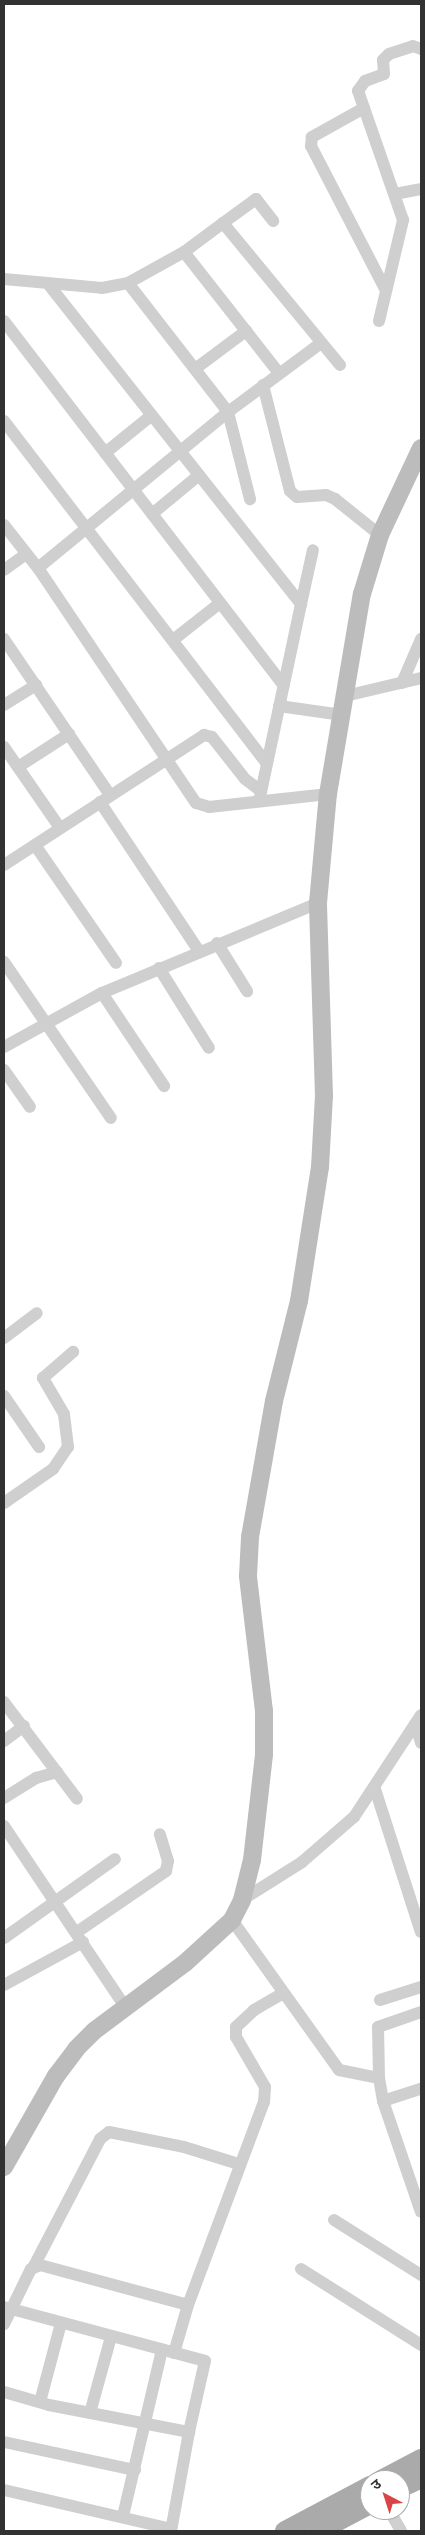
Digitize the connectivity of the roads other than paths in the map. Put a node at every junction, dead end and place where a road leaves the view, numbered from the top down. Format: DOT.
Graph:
graph roads {
  1 [pos="421,49"];
  2 [pos="364,108"];
  3 [pos="421,189"];
  4 [pos="395,194"];
  5 [pos="274,221"];
  6 [pos="223,222"];
  7 [pos="184,252"];
  8 [pos="4,279"];
  9 [pos="128,283"];
  10 [pos="49,285"];
  11 [pos="385,289"];
  12 [pos="4,321"];
  13 [pos="379,321"];
  14 [pos="246,331"];
  15 [pos="322,343"];
  16 [pos="340,365"];
  17 [pos="194,369"];
  18 [pos="279,373"];
  19 [pos="263,386"];
  20 [pos="228,412"];
  21 [pos="152,415"];
  22 [pos="4,421"];
  23 [pos="421,448"];
  24 [pos="181,452"];
  25 [pos="105,453"];
  26 [pos="199,475"];
  27 [pos="135,491"];
  28 [pos="250,499"];
  29 [pos="152,514"];
  30 [pos="4,525"];
  31 [pos="86,528"];
  32 [pos="380,535"];
  33 [pos="313,550"];
  34 [pos="26,554"];
  35 [pos="38,568"];
  36 [pos="4,570"];
  37 [pos="220,603"];
  38 [pos="301,604"];
  39 [pos="4,639"];
  40 [pos="421,639"];
  41 [pos="173,640"];
  42 [pos="421,678"];
  43 [pos="402,682"];
  44 [pos="283,685"];
  45 [pos="36,686"];
  46 [pos="345,696"];
  47 [pos="4,705"];
  48 [pos="279,706"];
  49 [pos="342,714"];
  50 [pos="69,734"];
  51 [pos="4,747"];
  52 [pos="166,758"];
  53 [pos="266,763"];
  54 [pos="18,767"];
  55 [pos="328,794"];
  56 [pos="260,796"];
  57 [pos="105,799"];
  58 [pos="60,828"];
  59 [pos="35,845"];
  60 [pos="5,862"];
  61 [pos="318,903"];
  62 [pos="217,943"];
  63 [pos="199,951"];
  64 [pos="4,962"];
  65 [pos="116,964"];
  66 [pos="159,968"];
  67 [pos="247,991"];
  68 [pos="102,993"];
  69 [pos="45,1022"];
  70 [pos="4,1046"];
  71 [pos="209,1048"];
  72 [pos="4,1070"];
  73 [pos="164,1086"];
  74 [pos="30,1107"];
  75 [pos="111,1118"];
  76 [pos="37,1313"];
  77 [pos="4,1338"];
  78 [pos="73,1352"];
  79 [pos="4,1396"];
  80 [pos="38,1447"];
  81 [pos="4,1502"];
  82 [pos="4,1702"];
  83 [pos="418,1720"];
  84 [pos="24,1726"];
  85 [pos="4,1741"];
  86 [pos="421,1744"];
  87 [pos="57,1772"];
  88 [pos="375,1789"];
  89 [pos="4,1798"];
  90 [pos="77,1799"];
  91 [pos="4,1826"];
  92 [pos="160,1834"];
  93 [pos="115,1859"];
  94 [pos="56,1900"];
  95 [pos="242,1900"];
  96 [pos="232,1920"];
  97 [pos="421,1932"];
  98 [pos="80,1937"];
  99 [pos="4,1938"];
  100 [pos="4,1984"];
  101 [pos="421,1987"];
  102 [pos="283,1993"];
  103 [pos="380,2000"];
  104 [pos="125,2006"];
  105 [pos="421,2012"];
  106 [pos="379,2078"];
  107 [pos="421,2089"];
  108 [pos="383,2100"];
  109 [pos="239,2164"];
  110 [pos="4,2167"];
  111 [pos="421,2212"];
  112 [pos="334,2220"];
  113 [pos="34,2266"];
  114 [pos="301,2269"];
  115 [pos="421,2275"];
  116 [pos="188,2305"];
  117 [pos="7,2308"];
  118 [pos="61,2323"];
  119 [pos="4,2324"];
  120 [pos="112,2337"];
  121 [pos="421,2345"];
  122 [pos="168,2351"];
  123 [pos="4,2392"];
  124 [pos="40,2402"];
  125 [pos="90,2413"];
  126 [pos="147,2424"];
  127 [pos="189,2432"];
  128 [pos="4,2442"];
  129 [pos="421,2459"];
  130 [pos="135,2470"];
  131 [pos="400,2470"];
  132 [pos="4,2490"];
  133 [pos="360,2491"];
  134 [pos="360,2509"];
  135 [pos="124,2516"];
  136 [pos="395,2520"];
  137 [pos="171,2530"];
  138 [pos="285,2531"];
  139 [pos="319,2531"];
  140 [pos="401,2531"];
  1 -- 2 [label="street"];
  2 -- 4 [label="street"];
  2 -- 11 [label="street"];
  3 -- 4 [label="street"];
  4 -- 11 [label="street"];
  5 -- 6 [label="street"];
  6 -- 7 [label="street"];
  6 -- 15 [label="street"];
  7 -- 9 [label="street"];
  7 -- 14 [label="street"];
  8 -- 10 [label="street"];
  9 -- 10 [label="street"];
  9 -- 17 [label="street"];
  10 -- 21 [label="street"];
  11 -- 13 [label="street"];
  12 -- 25 [label="street"];
  14 -- 17 [label="street"];
  14 -- 18 [label="street"];
  15 -- 16 [label="street"];
  15 -- 18 [label="street"];
  17 -- 20 [label="street"];
  18 -- 19 [label="street"];
  19 -- 20 [label="street"];
  19 -- 32 [label="street"];
  20 -- 24 [label="street"];
  20 -- 28 [label="street"];
  21 -- 24 [label="street"];
  21 -- 25 [label="street"];
  22 -- 31 [label="street"];
  23 -- 32 [label="main road"];
  24 -- 26 [label="street"];
  24 -- 27 [label="street"];
  25 -- 27 [label="street"];
  26 -- 29 [label="street"];
  26 -- 38 [label="street"];
  27 -- 29 [label="street"];
  27 -- 31 [label="street"];
  29 -- 37 [label="street"];
  30 -- 34 [label="street"];
  31 -- 35 [label="street"];
  31 -- 41 [label="street"];
  32 -- 46 [label="main road"];
  33 -- 38 [label="street"];
  34 -- 35 [label="street"];
  34 -- 36 [label="street"];
  35 -- 52 [label="street"];
  37 -- 41 [label="street"];
  37 -- 44 [label="street"];
  38 -- 44 [label="street"];
  39 -- 45 [label="street"];
  40 -- 43 [label="street"];
  41 -- 53 [label="street"];
  42 -- 43 [label="street"];
  43 -- 46 [label="street"];
  44 -- 48 [label="street"];
  45 -- 47 [label="street"];
  45 -- 50 [label="street"];
  46 -- 49 [label="main road"];
  48 -- 49 [label="street"];
  48 -- 53 [label="street"];
  49 -- 55 [label="main road"];
  50 -- 54 [label="street"];
  50 -- 57 [label="street"];
  51 -- 54 [label="street"];
  52 -- 56 [label="street"];
  52 -- 56 [label="street"];
  52 -- 57 [label="street"];
  53 -- 56 [label="street"];
  54 -- 58 [label="street"];
  55 -- 56 [label="street"];
  55 -- 61 [label="main road"];
  57 -- 58 [label="street"];
  57 -- 63 [label="street"];
  58 -- 59 [label="street"];
  59 -- 60 [label="street"];
  59 -- 65 [label="street"];
  61 -- 62 [label="street"];
  61 -- 95 [label="main road"];
  62 -- 63 [label="street"];
  62 -- 67 [label="street"];
  63 -- 66 [label="street"];
  64 -- 69 [label="street"];
  66 -- 68 [label="street"];
  66 -- 71 [label="street"];
  68 -- 69 [label="street"];
  68 -- 73 [label="street"];
  69 -- 70 [label="street"];
  69 -- 75 [label="street"];
  72 -- 74 [label="street"];
  76 -- 77 [label="street"];
  78 -- 81 [label="street"];
  79 -- 80 [label="street"];
  82 -- 84 [label="street"];
  83 -- 86 [label="street"];
  83 -- 88 [label="street"];
  84 -- 85 [label="street"];
  84 -- 87 [label="street"];
  87 -- 89 [label="street"];
  87 -- 90 [label="street"];
  88 -- 95 [label="street"];
  88 -- 97 [label="street"];
  91 -- 94 [label="street"];
  92 -- 98 [label="street"];
  93 -- 94 [label="street"];
  94 -- 98 [label="street"];
  94 -- 99 [label="street"];
  95 -- 96 [label="main road"];
  96 -- 102 [label="street"];
  96 -- 104 [label="main road"];
  98 -- 100 [label="street"];
  98 -- 104 [label="street"];
  101 -- 103 [label="street"];
  102 -- 106 [label="street"];
  102 -- 109 [label="street"];
  104 -- 110 [label="main road"];
  105 -- 106 [label="street"];
  106 -- 108 [label="street"];
  107 -- 108 [label="street"];
  108 -- 111 [label="street"];
  109 -- 113 [label="street"];
  109 -- 116 [label="street"];
  112 -- 115 [label="street"];
  113 -- 116 [label="street"];
  113 -- 117 [label="street"];
  114 -- 121 [label="street"];
  116 -- 122 [label="street"];
  117 -- 118 [label="street"];
  117 -- 119 [label="street"];
  118 -- 120 [label="street"];
  118 -- 124 [label="street"];
  120 -- 122 [label="street"];
  120 -- 125 [label="street"];
  122 -- 126 [label="street"];
  122 -- 127 [label="street"];
  123 -- 124 [label="street"];
  124 -- 125 [label="street"];
  125 -- 126 [label="street"];
  126 -- 127 [label="street"];
  126 -- 130 [label="street"];
  127 -- 137 [label="street"];
  128 -- 130 [label="street"];
  129 -- 131 [label="main road"];
  130 -- 135 [label="street"];
  132 -- 135 [label="street"];
  133 -- 138 [label="main road"];
  134 -- 139 [label="main road"];
  135 -- 137 [label="street"];
  136 -- 140 [label="street"];
}
